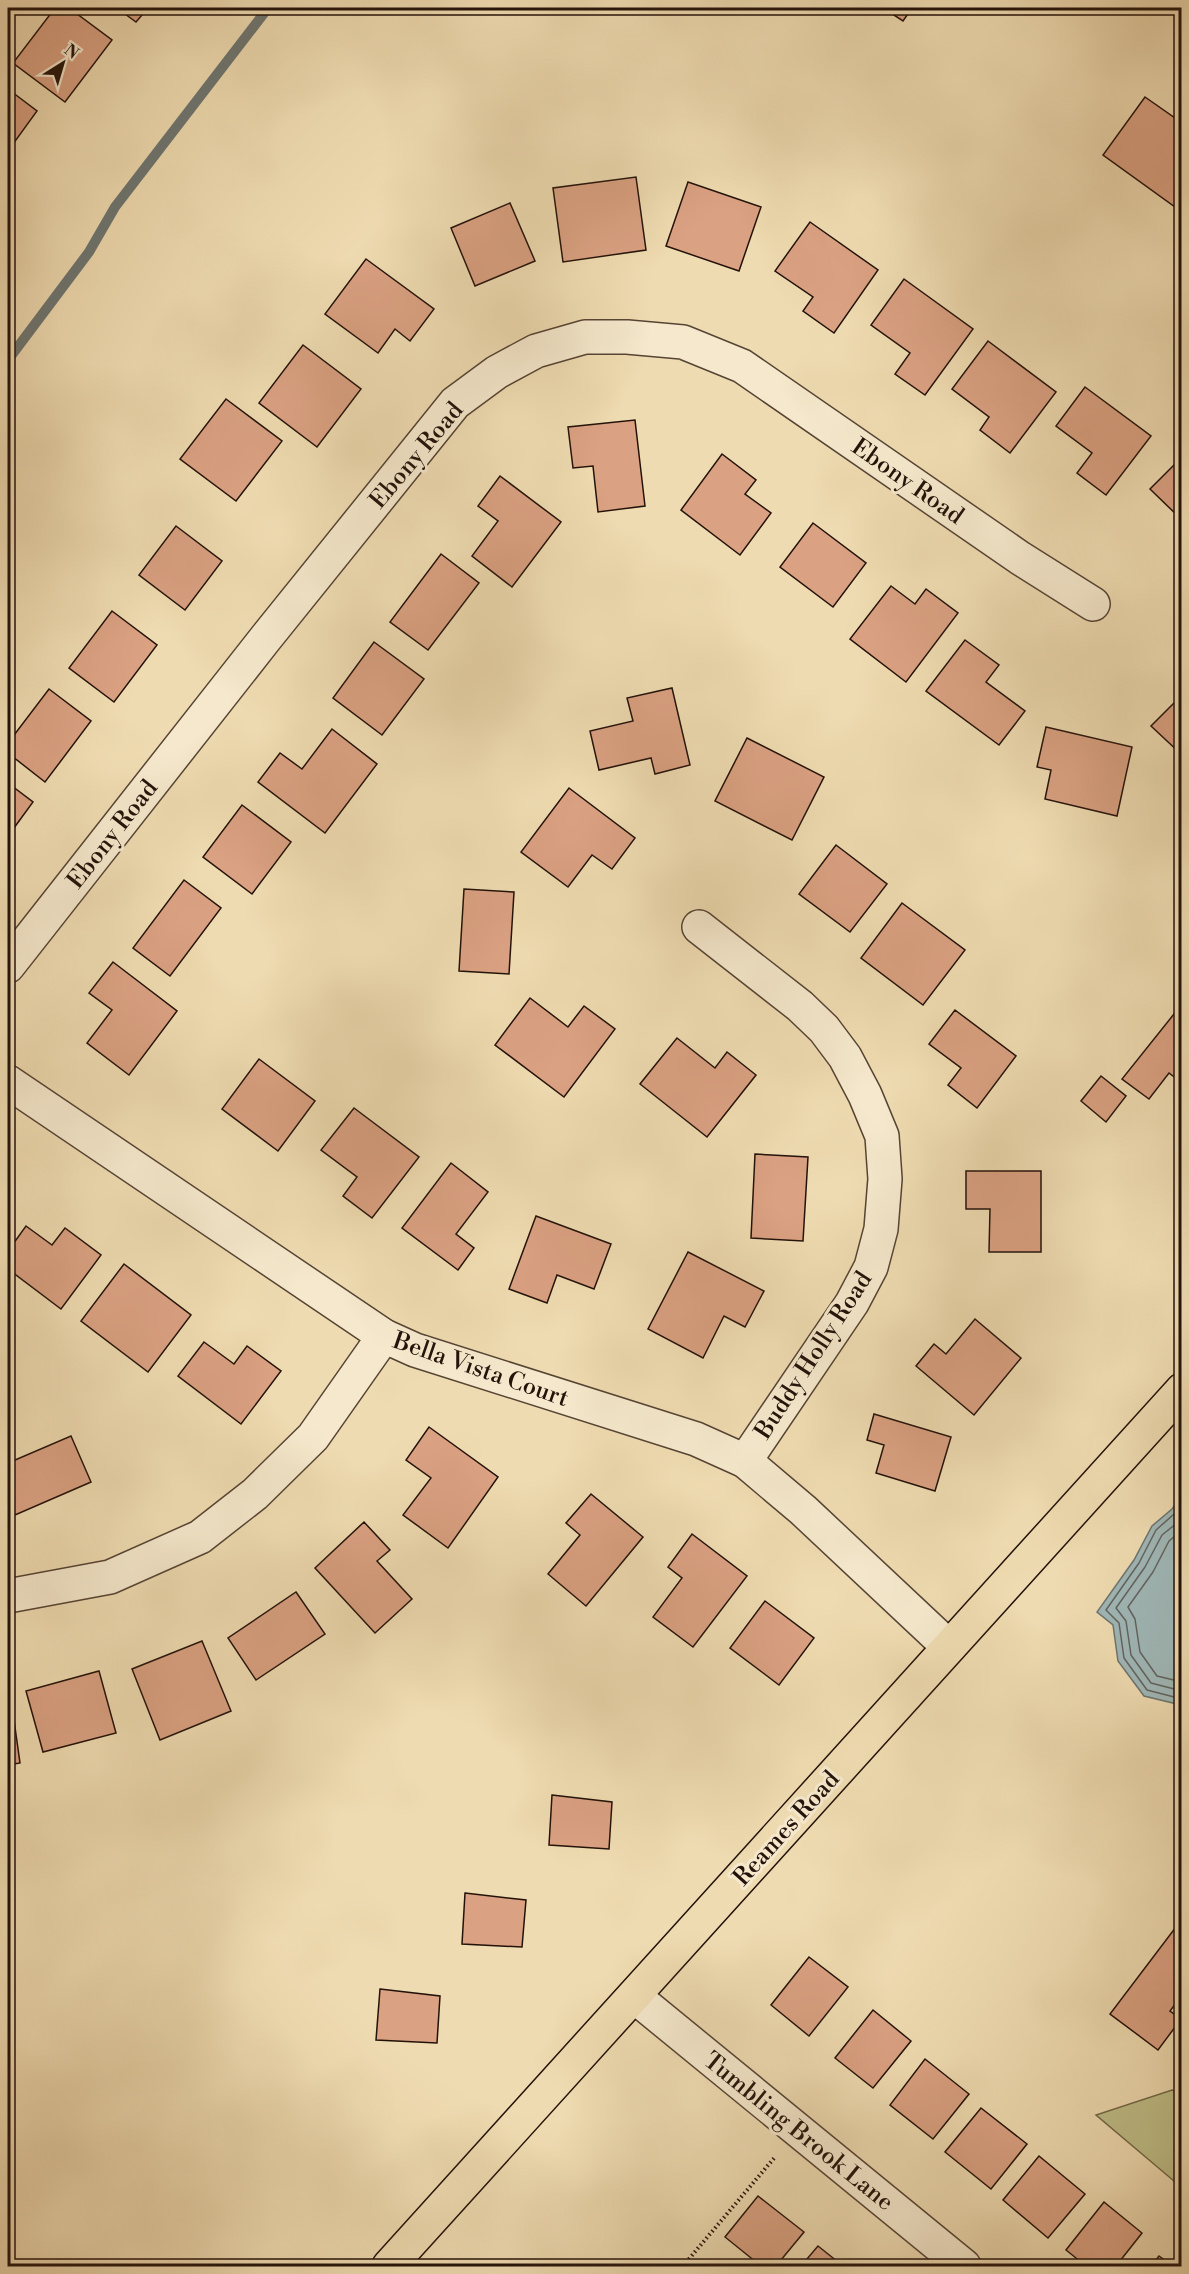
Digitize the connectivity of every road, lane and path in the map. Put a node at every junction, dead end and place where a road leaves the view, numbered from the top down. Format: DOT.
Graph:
graph roads {
  1 [pos="1093,604"];
  2 [pos="699,927"];
  3 [pos="8,966"];
  4 [pos="8,1082"];
  5 [pos="384,1336"];
  6 [pos="1182,1390"];
  7 [pos="745,1461"];
  8 [pos="8,1596"];
  9 [pos="949,1647"];
  10 [pos="634,1996"];
  11 [pos="776,2156"];
  12 [pos="390,2266"];
  13 [pos="683,2266"];
  14 [pos="964,2266"];
  1 -- 3 [label="street, Ebony Road"];
  2 -- 7 [label="street, Buddy Holly Road"];
  4 -- 5 [label="street, Bella Vista Court"];
  5 -- 7 [label="street, Bella Vista Court"];
  5 -- 8 [label="street"];
  6 -- 9 [label="main road, Reames Road"];
  7 -- 9 [label="street, Bella Vista Court"];
  9 -- 10 [label="main road, Reames Road"];
  10 -- 12 [label="main road, Reames Road"];
  10 -- 14 [label="street, Tumbling Brook Lane"];
  11 -- 13 [label="path"];
}
